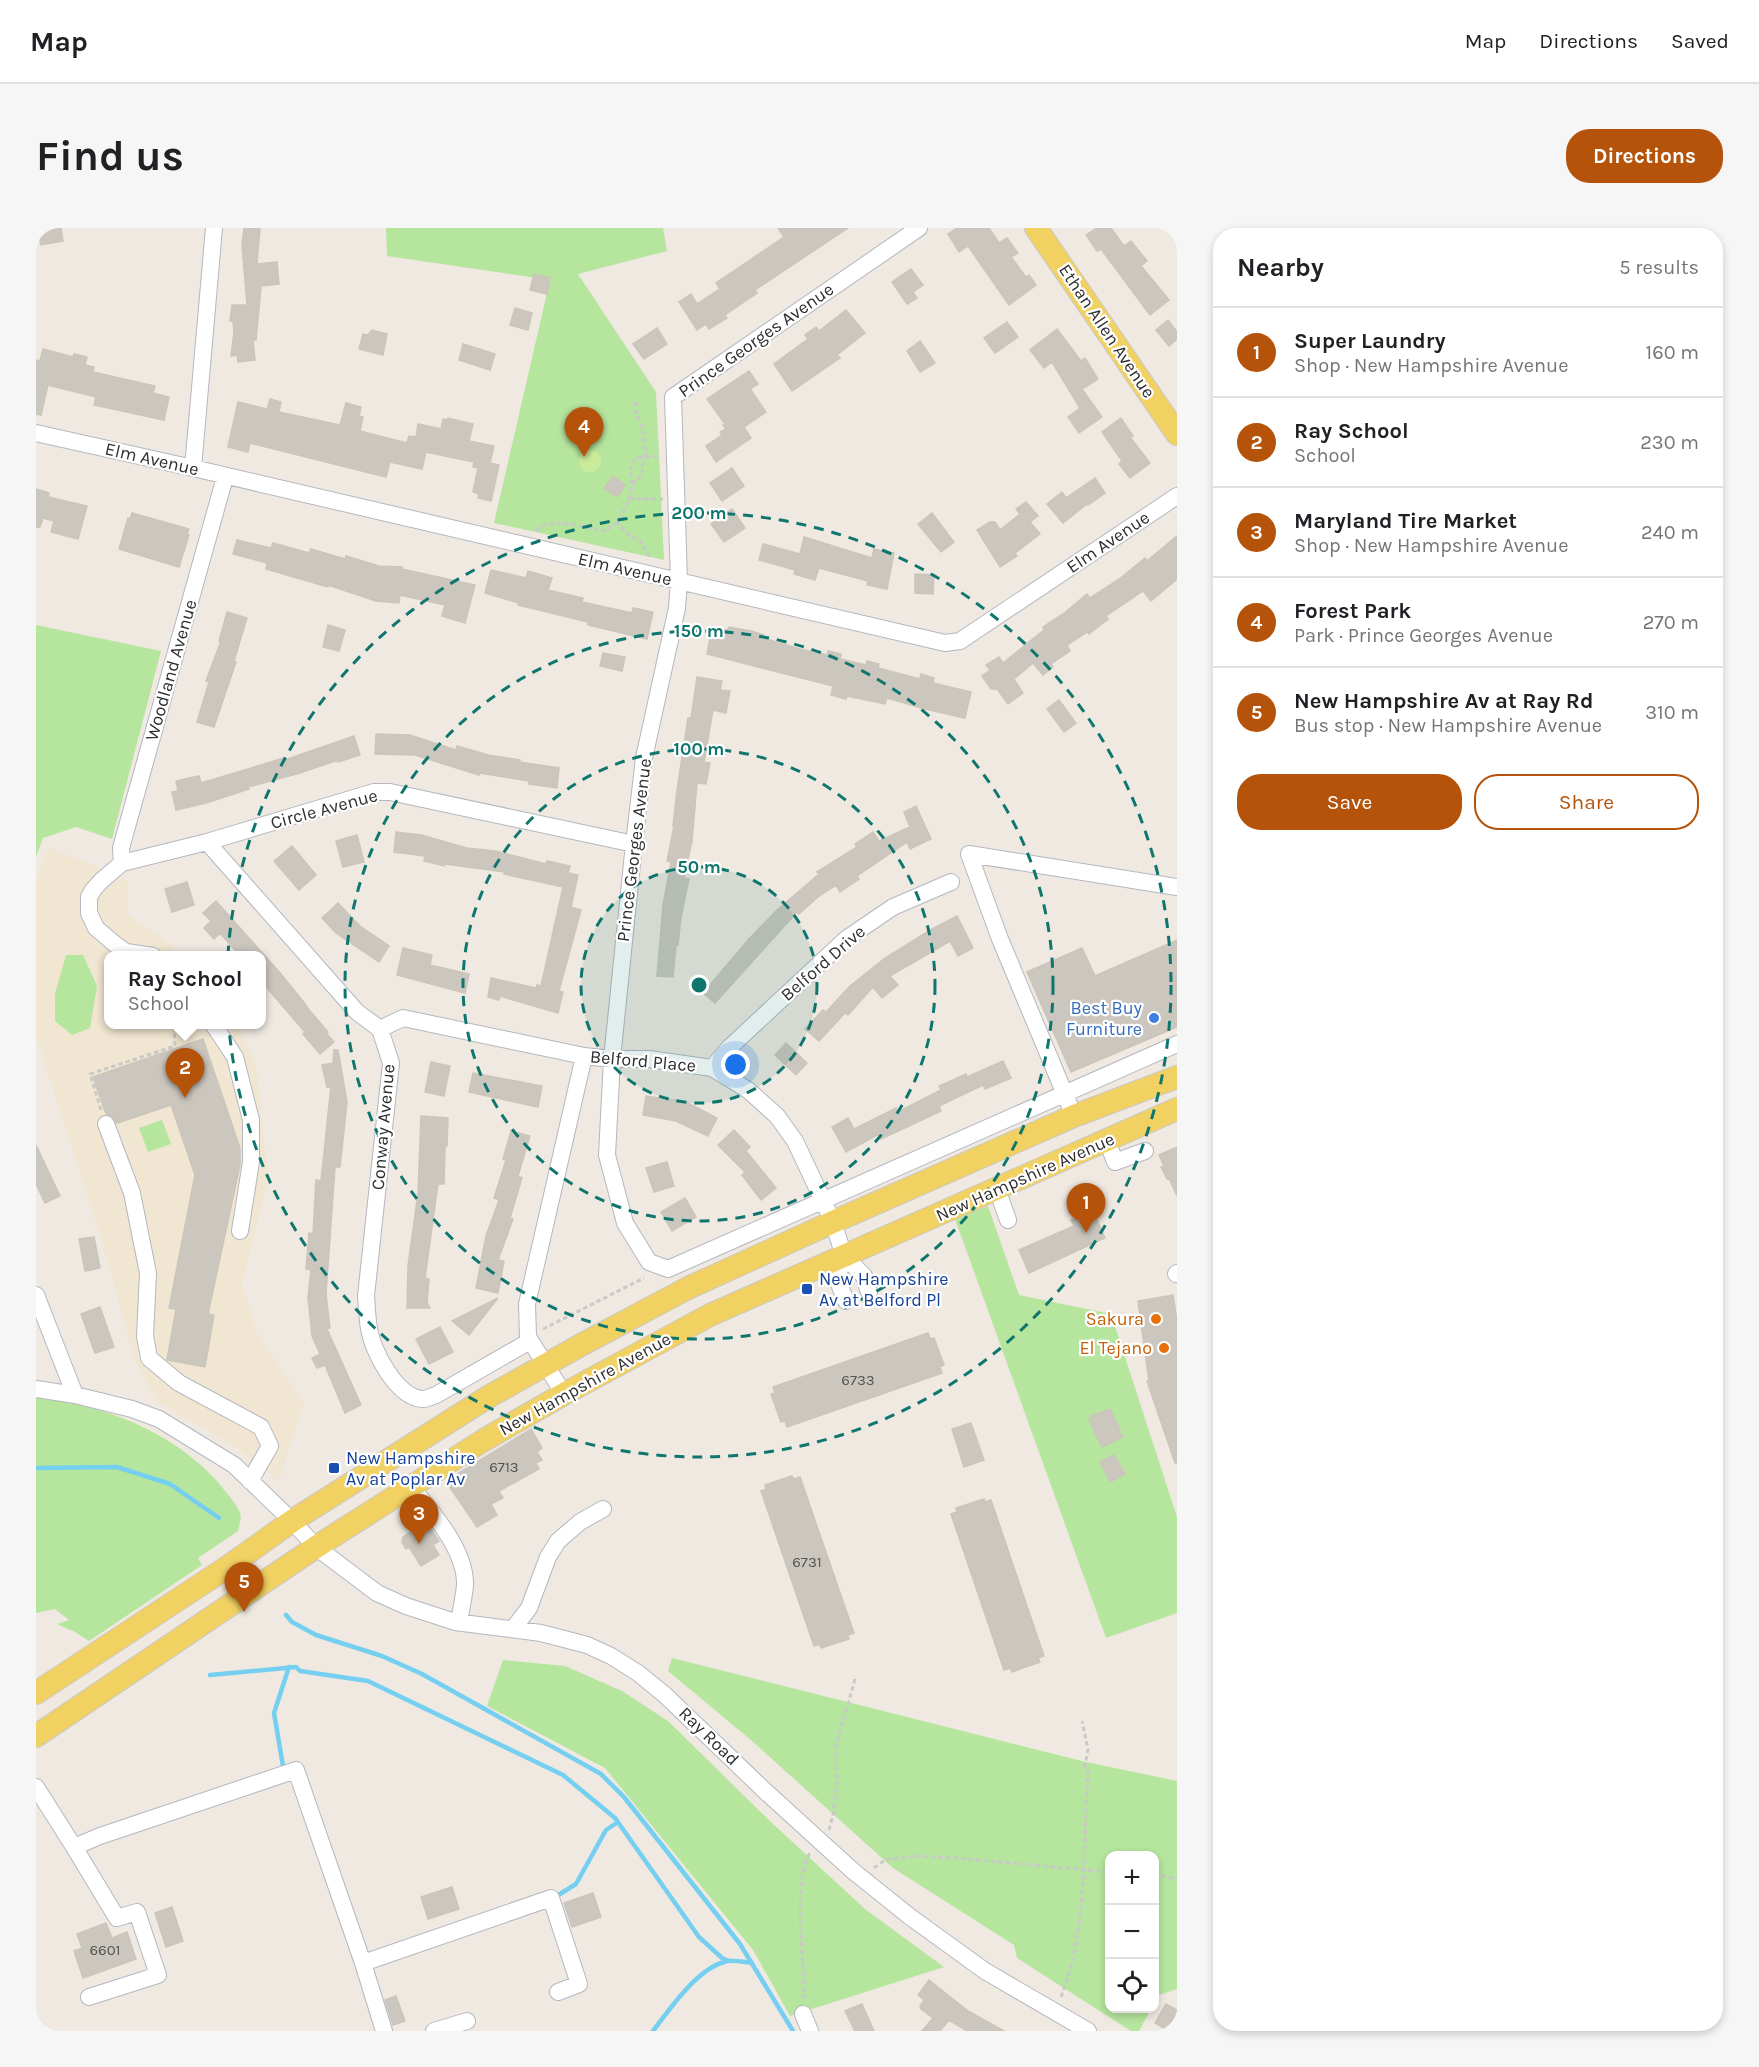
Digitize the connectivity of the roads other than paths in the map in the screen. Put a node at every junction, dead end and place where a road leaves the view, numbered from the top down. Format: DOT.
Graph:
graph roads {
  1 [pos="214,228"];
  2 [pos="919,228"];
  3 [pos="1036,228"];
  4 [pos="36,433"];
  5 [pos="1177,434"];
  6 [pos="193,468"];
  7 [pos="225,477"];
  8 [pos="1177,496"];
  9 [pos="679,581"];
  10 [pos="207,842"];
  11 [pos="634,844"];
  12 [pos="122,863"];
  13 [pos="951,882"];
  14 [pos="1177,887"];
  15 [pos="125,951"];
  16 [pos="216,1029"];
  17 [pos="380,1029"];
  18 [pos="1177,1044"];
  19 [pos="584,1056"];
  20 [pos="612,1059"];
  21 [pos="712,1068"];
  22 [pos="1177,1077"];
  23 [pos="1064,1093"];
  24 [pos="1177,1109"];
  25 [pos="1074,1116"];
  26 [pos="106,1124"];
  27 [pos="1107,1140"];
  28 [pos="1145,1151"];
  29 [pos="997,1189"];
  30 [pos="824,1199"];
  31 [pos="1008,1220"];
  32 [pos="833,1221"];
  33 [pos="240,1231"];
  34 [pos="844,1256"];
  35 [pos="869,1292"];
  36 [pos="36,1295"];
  37 [pos="846,1301"];
  38 [pos="529,1339"];
  39 [pos="546,1364"];
  40 [pos="36,1389"];
  41 [pos="564,1394"];
  42 [pos="75,1395"];
  43 [pos="250,1481"];
  44 [pos="411,1487"];
  45 [pos="603,1509"];
  46 [pos="292,1521"];
  47 [pos="316,1547"];
  48 [pos="459,1622"];
  49 [pos="513,1629"];
  50 [pos="36,1693"];
  51 [pos="36,1736"];
  52 [pos="36,1786"];
  53 [pos="74,1847"];
  54 [pos="363,1963"];
  55 [pos="558,1992"];
  56 [pos="89,1997"];
  57 [pos="803,2014"];
  58 [pos="466,2020"];
  59 [pos="384,2031"];
  60 [pos="434,2031"];
  61 [pos="810,2031"];
  62 [pos="1088,2031"];
  1 -- 6 [label="street"];
  2 -- 9 [label="street, Prince Georges Avenue"];
  3 -- 5 [label="main road, Ethan Allen Avenue"];
  4 -- 6 [label="street, Elm Avenue"];
  6 -- 7 [label="street, Elm Avenue"];
  7 -- 9 [label="street, Elm Avenue"];
  7 -- 12 [label="street, Woodland Avenue"];
  8 -- 9 [label="street, Elm Avenue"];
  9 -- 11 [label="street, Prince Georges Avenue"];
  10 -- 11 [label="street, Circle Avenue"];
  10 -- 12 [label="street, Circle Avenue"];
  10 -- 17 [label="street"];
  11 -- 20 [label="street, Prince Georges Avenue"];
  12 -- 15 [label="street"];
  13 -- 21 [label="street, Belford Drive"];
  14 -- 23 [label="street"];
  16 -- 33 [label="street"];
  17 -- 19 [label="street, Belford Place"];
  17 -- 38 [label="street, Conway Avenue"];
  18 -- 23 [label="street"];
  19 -- 20 [label="street, Belford Place"];
  19 -- 38 [label="street"];
  20 -- 21 [label="street, Belford Place"];
  20 -- 30 [label="street, Prince Georges Avenue"];
  21 -- 30 [label="street, Belford Place"];
  22 -- 25 [label="main road, New Hampshire Avenue"];
  23 -- 25 [label="street"];
  23 -- 30 [label="street"];
  24 -- 27 [label="main road, New Hampshire Avenue"];
  25 -- 32 [label="main road, New Hampshire Avenue"];
  26 -- 43 [label="street"];
  27 -- 28 [label="street"];
  27 -- 29 [label="main road, New Hampshire Avenue"];
  29 -- 31 [label="street"];
  29 -- 34 [label="main road, New Hampshire Avenue"];
  30 -- 32 [label="street, Belford Place"];
  32 -- 34 [label="street, Belford Place"];
  32 -- 39 [label="main road, New Hampshire Avenue"];
  34 -- 35 [label="street"];
  34 -- 37 [label="street"];
  34 -- 41 [label="main road, New Hampshire Avenue"];
  36 -- 42 [label="street"];
  38 -- 39 [label="street"];
  39 -- 41 [label="street"];
  39 -- 46 [label="main road, New Hampshire Avenue"];
  40 -- 42 [label="street, Ray Road"];
  41 -- 44 [label="main road, New Hampshire Avenue"];
  42 -- 43 [label="street, Ray Road"];
  43 -- 46 [label="street, Ray Road"];
  44 -- 47 [label="main road, New Hampshire Avenue"];
  44 -- 48 [label="street"];
  45 -- 49 [label="street"];
  46 -- 47 [label="street, Ray Road"];
  46 -- 50 [label="main road, New Hampshire Avenue"];
  47 -- 48 [label="street, Ray Road"];
  47 -- 51 [label="main road, New Hampshire Avenue"];
  48 -- 49 [label="street, Ray Road"];
  49 -- 62 [label="street, Ray Road"];
  52 -- 53 [label="street"];
  53 -- 54 [label="street"];
  53 -- 56 [label="street"];
  54 -- 55 [label="street"];
  54 -- 59 [label="street"];
  57 -- 61 [label="street"];
  58 -- 60 [label="street"];
}
